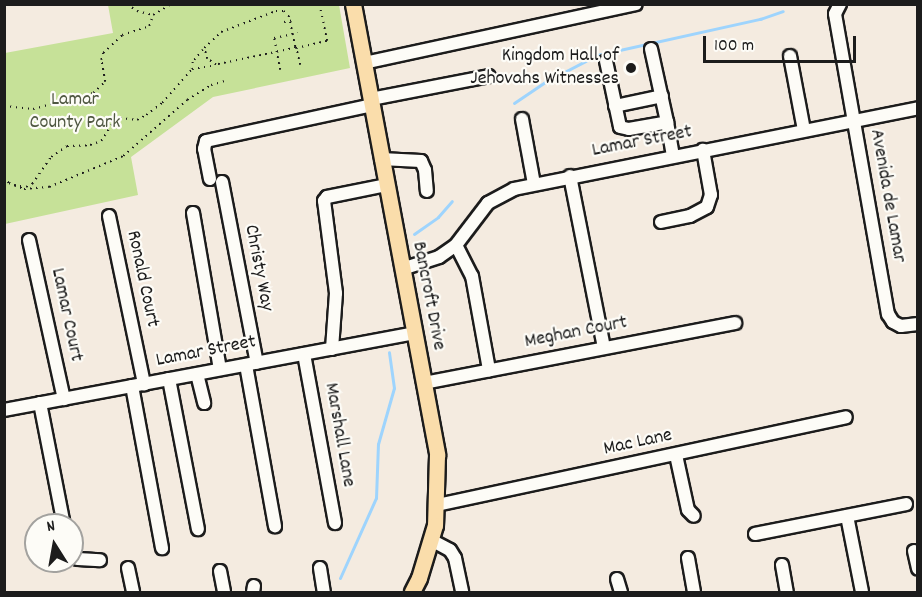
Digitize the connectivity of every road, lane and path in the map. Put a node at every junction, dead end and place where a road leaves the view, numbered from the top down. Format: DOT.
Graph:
graph roads {
  1 [pos="128,4"];
  2 [pos="171,4"];
  3 [pos="318,4"];
  4 [pos="353,4"];
  5 [pos="636,4"];
  6 [pos="840,4"];
  7 [pos="283,6"];
  8 [pos="281,10"];
  9 [pos="153,15"];
  10 [pos="293,20"];
  11 [pos="284,22"];
  12 [pos="323,26"];
  13 [pos="318,27"];
  14 [pos="279,30"];
  15 [pos="293,33"];
  16 [pos="297,33"];
  17 [pos="280,36"];
  18 [pos="204,48"];
  19 [pos="296,48"];
  20 [pos="651,49"];
  21 [pos="277,52"];
  22 [pos="790,56"];
  23 [pos="606,61"];
  24 [pos="364,63"];
  25 [pos="216,65"];
  26 [pos="300,65"];
  27 [pos="192,69"];
  28 [pos="280,70"];
  29 [pos="489,76"];
  30 [pos="225,81"];
  31 [pos="662,96"];
  32 [pos="372,102"];
  33 [pos="4,106"];
  34 [pos="615,106"];
  35 [pos="918,108"];
  36 [pos="522,119"];
  37 [pos="855,120"];
  38 [pos="667,122"];
  39 [pos="804,130"];
  40 [pos="703,150"];
  41 [pos="673,156"];
  42 [pos="381,159"];
  43 [pos="570,176"];
  44 [pos="4,177"];
  45 [pos="9,183"];
  46 [pos="534,184"];
  47 [pos="386,185"];
  48 [pos="427,190"];
  49 [pos="193,213"];
  50 [pos="109,216"];
  51 [pos="661,222"];
  52 [pos="29,240"];
  53 [pos="456,245"];
  54 [pos="402,269"];
  55 [pos="735,322"];
  56 [pos="918,324"];
  57 [pos="414,333"];
  58 [pos="604,346"];
  59 [pos="332,348"];
  60 [pos="304,354"];
  61 [pos="252,364"];
  62 [pos="220,369"];
  63 [pos="489,370"];
  64 [pos="197,374"];
  65 [pos="169,379"];
  66 [pos="424,383"];
  67 [pos="138,385"];
  68 [pos="64,399"];
  69 [pos="40,403"];
  70 [pos="204,403"];
  71 [pos="4,410"];
  72 [pos="846,417"];
  73 [pos="676,455"];
  74 [pos="906,504"];
  75 [pos="437,505"];
  76 [pos="62,513"];
  77 [pos="694,516"];
  78 [pos="847,516"];
  79 [pos="335,523"];
  80 [pos="276,526"];
  81 [pos="198,528"];
  82 [pos="755,534"];
  83 [pos="431,540"];
  84 [pos="162,548"];
  85 [pos="914,551"];
  86 [pos="688,558"];
  87 [pos="84,559"];
  88 [pos="100,560"];
  89 [pos="782,565"];
  90 [pos="128,568"];
  91 [pos="320,568"];
  92 [pos="918,569"];
  93 [pos="220,571"];
  94 [pos="616,579"];
  95 [pos="133,592"];
  96 [pos="224,592"];
  97 [pos="324,592"];
  98 [pos="412,592"];
  99 [pos="462,592"];
  100 [pos="621,592"];
  101 [pos="694,592"];
  102 [pos="787,592"];
  103 [pos="862,592"];
  1 -- 9 [label="path"];
  2 -- 9 [label="path"];
  3 -- 12 [label="path"];
  4 -- 24 [label="main road, Bancroft Drive"];
  5 -- 24 [label="street"];
  6 -- 37 [label="street, Avenida de Lamar"];
  7 -- 8 [label="path"];
  8 -- 10 [label="path"];
  8 -- 18 [label="path"];
  9 -- 33 [label="path"];
  10 -- 11 [label="path"];
  10 -- 15 [label="path"];
  12 -- 13 [label="path"];
  12 -- 19 [label="path"];
  14 -- 17 [label="path"];
  15 -- 16 [label="path"];
  15 -- 17 [label="path"];
  15 -- 19 [label="path"];
  17 -- 21 [label="path"];
  18 -- 25 [label="path"];
  18 -- 27 [label="path"];
  19 -- 21 [label="path"];
  19 -- 26 [label="path"];
  20 -- 31 [label="street"];
  21 -- 25 [label="path"];
  21 -- 28 [label="path"];
  22 -- 39 [label="street"];
  23 -- 34 [label="street"];
  24 -- 32 [label="main road, Bancroft Drive"];
  25 -- 27 [label="path"];
  27 -- 45 [label="path"];
  29 -- 32 [label="street"];
  30 -- 45 [label="path"];
  31 -- 34 [label="street"];
  31 -- 38 [label="street"];
  32 -- 42 [label="main road, Bancroft Drive"];
  32 -- 61 [label="street, Christy Way"];
  34 -- 38 [label="street"];
  35 -- 37 [label="street, Lamar Street"];
  36 -- 46 [label="street"];
  37 -- 39 [label="street, Lamar Street"];
  37 -- 56 [label="street, Avenida de Lamar"];
  38 -- 41 [label="street"];
  39 -- 40 [label="street, Lamar Street"];
  40 -- 41 [label="street, Lamar Street"];
  40 -- 51 [label="street"];
  41 -- 43 [label="street, Lamar Street"];
  42 -- 47 [label="main road, Bancroft Drive"];
  42 -- 48 [label="street"];
  43 -- 46 [label="street, Lamar Street"];
  43 -- 58 [label="street"];
  44 -- 45 [label="path"];
  46 -- 53 [label="street, Lamar Street"];
  47 -- 54 [label="main road, Bancroft Drive"];
  47 -- 59 [label="street"];
  49 -- 62 [label="street"];
  50 -- 67 [label="street, Ronald Court"];
  52 -- 68 [label="street, Lamar Court"];
  53 -- 54 [label="street, Lamar Street"];
  53 -- 63 [label="street"];
  54 -- 57 [label="main road, Bancroft Drive"];
  55 -- 58 [label="street, Meghan Court"];
  57 -- 59 [label="street, Lamar Street"];
  57 -- 66 [label="main road, Bancroft Drive"];
  58 -- 63 [label="street, Meghan Court"];
  59 -- 60 [label="street, Lamar Street"];
  60 -- 61 [label="street, Lamar Street"];
  60 -- 79 [label="street, Marshall Lane"];
  61 -- 62 [label="street, Lamar Street"];
  61 -- 80 [label="street, Christy Way"];
  62 -- 64 [label="street, Lamar Street"];
  63 -- 66 [label="street, Meghan Court"];
  64 -- 65 [label="street, Lamar Street"];
  64 -- 70 [label="street"];
  65 -- 67 [label="street, Lamar Street"];
  65 -- 81 [label="street"];
  66 -- 75 [label="main road, Bancroft Drive"];
  67 -- 68 [label="street, Lamar Street"];
  67 -- 84 [label="street, Ronald Court"];
  68 -- 69 [label="street, Lamar Street"];
  69 -- 71 [label="street, Lamar Street"];
  69 -- 76 [label="street"];
  72 -- 73 [label="street, Mac Lane"];
  73 -- 75 [label="street, Mac Lane"];
  73 -- 77 [label="street"];
  74 -- 78 [label="street"];
  75 -- 83 [label="main road, Bancroft Drive"];
  78 -- 82 [label="street"];
  78 -- 103 [label="street"];
  83 -- 98 [label="main road, Bancroft Drive"];
  83 -- 99 [label="street"];
  85 -- 92 [label="street"];
  86 -- 101 [label="street"];
  87 -- 88 [label="street"];
  89 -- 102 [label="street"];
  90 -- 95 [label="street"];
  91 -- 97 [label="street"];
  93 -- 96 [label="street"];
  94 -- 100 [label="street"];
}
